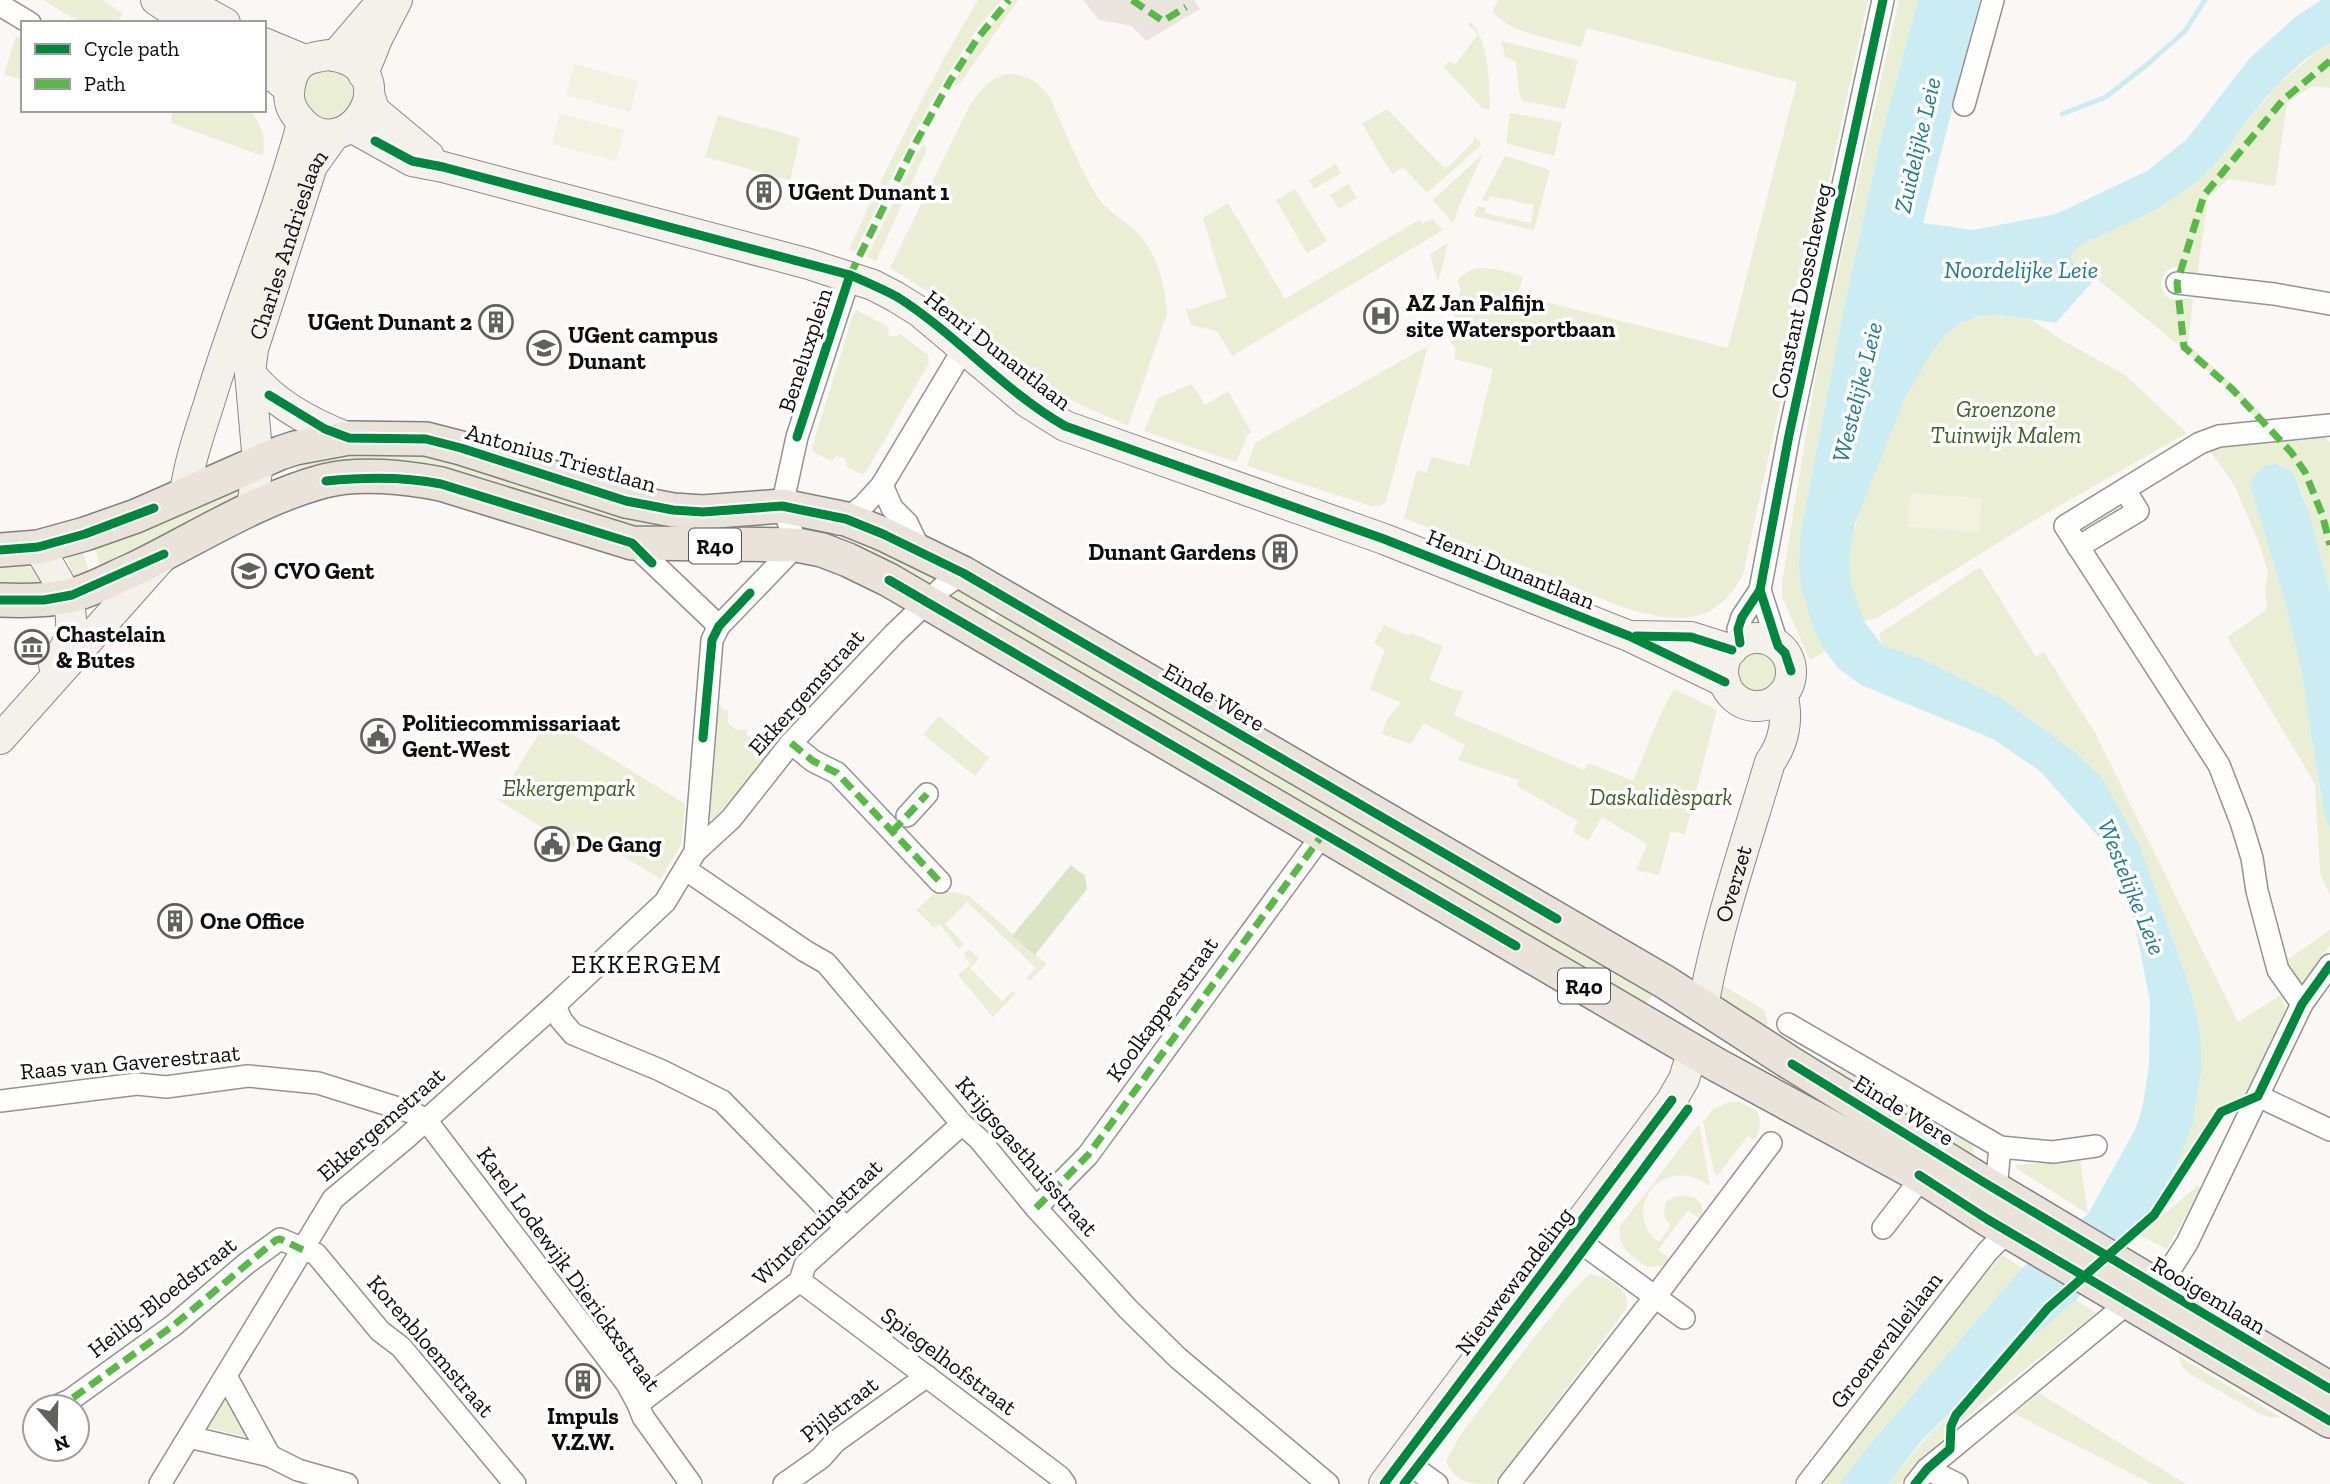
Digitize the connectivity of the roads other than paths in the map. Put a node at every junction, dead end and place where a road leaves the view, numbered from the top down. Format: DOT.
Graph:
graph roads {
  1 [pos="156,0"];
  2 [pos="183,0"];
  3 [pos="383,0"];
  4 [pos="397,0"];
  5 [pos="1883,0"];
  6 [pos="1993,0"];
  7 [pos="0,5"];
  8 [pos="27,21"];
  9 [pos="188,21"];
  10 [pos="221,21"];
  11 [pos="266,44"];
  12 [pos="335,55"];
  13 [pos="305,61"];
  14 [pos="266,70"];
  15 [pos="366,84"];
  16 [pos="289,89"];
  17 [pos="1964,105"];
  18 [pos="302,124"];
  19 [pos="343,131"];
  20 [pos="443,167"];
  21 [pos="849,275"];
  22 [pos="2177,283"];
  23 [pos="2330,304"];
  24 [pos="964,348"];
  25 [pos="242,361"];
  26 [pos="2330,425"];
  27 [pos="349,438"];
  28 [pos="258,462"];
  29 [pos="882,485"];
  30 [pos="185,494"];
  31 [pos="782,506"];
  32 [pos="252,509"];
  33 [pos="846,519"];
  34 [pos="632,543"];
  35 [pos="797,545"];
  36 [pos="38,547"];
  37 [pos="0,550"];
  38 [pos="921,552"];
  39 [pos="164,554"];
  40 [pos="963,573"];
  41 [pos="1760,590"];
  42 [pos="66,596"];
  43 [pos="0,600"];
  44 [pos="927,602"];
  45 [pos="719,626"];
  46 [pos="1629,636"];
  47 [pos="1736,646"];
  48 [pos="1778,646"];
  49 [pos="1724,682"];
  50 [pos="1782,695"];
  51 [pos="37,696"];
  52 [pos="1748,705"];
  53 [pos="0,739"];
  54 [pos="791,743"];
  55 [pos="1770,762"];
  56 [pos="927,794"];
  57 [pos="898,825"];
  58 [pos="1323,834"];
  59 [pos="690,861"];
  60 [pos="940,882"];
  61 [pos="2330,965"];
  62 [pos="2302,1004"];
  63 [pos="555,1005"];
  64 [pos="1703,1006"];
  65 [pos="1788,1024"];
  66 [pos="1705,1058"];
  67 [pos="1850,1060"];
  68 [pos="1809,1073"];
  69 [pos="2259,1096"];
  70 [pos="0,1101"];
  71 [pos="426,1120"];
  72 [pos="962,1124"];
  73 [pos="2330,1130"];
  74 [pos="1771,1143"];
  75 [pos="2096,1146"];
  76 [pos="2000,1147"];
  77 [pos="1919,1175"];
  78 [pos="1996,1190"];
  79 [pos="1036,1208"];
  80 [pos="845,1227"];
  81 [pos="1882,1227"];
  82 [pos="2008,1231"];
  83 [pos="1580,1241"];
  84 [pos="2053,1241"];
  85 [pos="303,1250"];
  86 [pos="800,1281"];
  87 [pos="2131,1288"];
  88 [pos="1655,1297"];
  89 [pos="1684,1318"];
  90 [pos="1483,1352"];
  91 [pos="226,1376"];
  92 [pos="926,1376"];
  93 [pos="2330,1389"];
  94 [pos="81,1393"];
  95 [pos="638,1404"];
  96 [pos="1464,1407"];
  97 [pos="2330,1421"];
  98 [pos="189,1437"];
  99 [pos="270,1456"];
  100 [pos="1415,1474"];
  101 [pos="1921,1476"];
  102 [pos="160,1484"];
  103 [pos="347,1484"];
  104 [pos="515,1484"];
  105 [pos="691,1484"];
  106 [pos="784,1484"];
  107 [pos="1065,1484"];
  108 [pos="1328,1484"];
  109 [pos="1384,1484"];
  110 [pos="1509,1484"];
  111 [pos="1807,1484"];
  112 [pos="1957,1484"];
  1 -- 9 [label="street"];
  2 -- 10 [label="street"];
  3 -- 12 [label="street"];
  4 -- 15 [label="street, Charles Andrieslaan"];
  5 -- 41 [label="street, Constant Dosscheweg"];
  6 -- 17 [label="street"];
  7 -- 8 [label="street"];
  11 -- 13 [label="street"];
  12 -- 13 [label="street"];
  12 -- 15 [label="street"];
  13 -- 16 [label="street"];
  14 -- 16 [label="street"];
  15 -- 19 [label="street, Charles Andrieslaan"];
  15 -- 20 [label="street, Henri Dunantlaan"];
  16 -- 18 [label="street, Charles Andrieslaan"];
  18 -- 19 [label="street, Charles Andrieslaan"];
  18 -- 25 [label="street, Charles Andrieslaan"];
  19 -- 20 [label="street, Henri Dunantlaan"];
  19 -- 25 [label="street, Charles Andrieslaan"];
  20 -- 21 [label="street, Henri Dunantlaan"];
  21 -- 24 [label="street, Henri Dunantlaan"];
  21 -- 31 [label="street, Beneluxplein"];
  22 -- 23 [label="street"];
  24 -- 29 [label="street"];
  24 -- 46 [label="street, Henri Dunantlaan"];
  25 -- 27 [label="street, Charles Andrieslaan"];
  25 -- 28 [label="street, Charles Andrieslaan"];
  25 -- 30 [label="street, Charles Andrieslaan"];
  26 -- 62 [label="street"];
  27 -- 28 [label="main road, Antonius Triestlaan / R40"];
  27 -- 31 [label="main road, Antonius Triestlaan / R40"];
  28 -- 30 [label="main road, R40"];
  28 -- 32 [label="street, Charles Andrieslaan"];
  29 -- 33 [label="street"];
  29 -- 38 [label="street"];
  30 -- 36 [label="main road, R40"];
  31 -- 33 [label="main road, Antonius Triestlaan / R40"];
  31 -- 35 [label="street"];
  32 -- 34 [label="main road, R40"];
  32 -- 39 [label="main road, R40"];
  33 -- 35 [label="street"];
  33 -- 38 [label="main road, Einde Were / R40"];
  34 -- 35 [label="main road, R40"];
  34 -- 45 [label="street"];
  35 -- 44 [label="main road, Einde Were / R40"];
  35 -- 45 [label="street, Ekkergemstraat"];
  36 -- 37 [label="main road, R40"];
  36 -- 42 [label="street"];
  38 -- 40 [label="main road, Einde Were / R40"];
  39 -- 42 [label="main road, R40"];
  39 -- 51 [label="street"];
  40 -- 44 [label="street, Ekkergemstraat"];
  40 -- 64 [label="main road, Einde Were / R40"];
  41 -- 47 [label="street, Constant Dosscheweg"];
  41 -- 48 [label="street, Constant Dosscheweg"];
  42 -- 43 [label="main road, R40"];
  42 -- 51 [label="street"];
  44 -- 54 [label="street, Ekkergemstraat"];
  44 -- 58 [label="main road, Einde Were / R40"];
  45 -- 59 [label="street, Ekkergemstraat"];
  46 -- 47 [label="street, Henri Dunantlaan"];
  46 -- 49 [label="street, Henri Dunantlaan"];
  47 -- 48 [label="street"];
  47 -- 49 [label="street"];
  48 -- 50 [label="street, Overzet"];
  49 -- 52 [label="street"];
  50 -- 52 [label="street"];
  50 -- 55 [label="street, Overzet"];
  51 -- 53 [label="street"];
  52 -- 55 [label="street"];
  54 -- 57 [label="street"];
  54 -- 59 [label="street, Ekkergemstraat"];
  55 -- 64 [label="street, Overzet"];
  56 -- 57 [label="street"];
  57 -- 60 [label="street"];
  58 -- 66 [label="main road, Einde Were / R40"];
  58 -- 79 [label="street, Koolkapperstraat"];
  59 -- 63 [label="street, Ekkergemstraat"];
  59 -- 72 [label="street, Krijgsgasthuisstraat"];
  61 -- 62 [label="street"];
  62 -- 69 [label="street"];
  63 -- 71 [label="street, Ekkergemstraat"];
  63 -- 80 [label="street"];
  64 -- 66 [label="main road"];
  64 -- 68 [label="main road, Einde Were / R40"];
  65 -- 67 [label="street, Einde Were"];
  66 -- 77 [label="main road, Einde Were / R40"];
  66 -- 83 [label="street, Nieuwewandeling"];
  67 -- 68 [label="street, Einde Were"];
  67 -- 76 [label="street, Einde Were"];
  68 -- 78 [label="main road, Einde Were / R40"];
  69 -- 73 [label="street"];
  69 -- 87 [label="street"];
  70 -- 71 [label="street, Raas van Gaverestraat"];
  71 -- 85 [label="street, Ekkergemstraat"];
  71 -- 95 [label="street, Karel Lodewijk Dierickxstraat"];
  72 -- 79 [label="street, Krijgsgasthuisstraat"];
  72 -- 80 [label="street, Wintertuinstraat"];
  74 -- 88 [label="street"];
  75 -- 76 [label="street, Einde Were"];
  76 -- 78 [label="street"];
  77 -- 81 [label="street"];
  77 -- 82 [label="main road, Einde Were / R40"];
  78 -- 84 [label="main road, Rooigemlaan / R40"];
  79 -- 108 [label="street, Krijgsgasthuisstraat"];
  80 -- 86 [label="street, Wintertuinstraat"];
  82 -- 84 [label="main road, Rooigemlaan / R40"];
  82 -- 111 [label="street, Groenevalleilaan"];
  83 -- 88 [label="street"];
  83 -- 90 [label="street, Nieuwewandeling"];
  83 -- 96 [label="street, Nieuwewandeling"];
  84 -- 87 [label="main road, Rooigemlaan / R40"];
  85 -- 91 [label="street, Ekkergemstraat"];
  85 -- 94 [label="street, Heilig-Bloedstraat"];
  85 -- 104 [label="street, Korenbloemstraat"];
  86 -- 92 [label="street, Spiegelhofstraat"];
  86 -- 95 [label="street, Wintertuinstraat"];
  87 -- 93 [label="main road, Rooigemlaan / R40"];
  87 -- 97 [label="main road, Rooigemlaan / R40"];
  87 -- 101 [label="street"];
  88 -- 89 [label="street"];
  88 -- 110 [label="street"];
  90 -- 96 [label="street, Nieuwewandeling"];
  90 -- 100 [label="street, Nieuwewandeling"];
  91 -- 98 [label="street, Ekkergemstraat"];
  91 -- 99 [label="street"];
  92 -- 106 [label="street, Pijlstraat"];
  92 -- 107 [label="street, Spiegelhofstraat"];
  95 -- 105 [label="street, Karel Lodewijk Dierickxstraat"];
  96 -- 100 [label="street, Nieuwewandeling"];
  98 -- 99 [label="street"];
  98 -- 102 [label="street, Ekkergemstraat"];
  99 -- 103 [label="street"];
  100 -- 109 [label="street, Nieuwewandeling"];
  101 -- 112 [label="street"];
}
